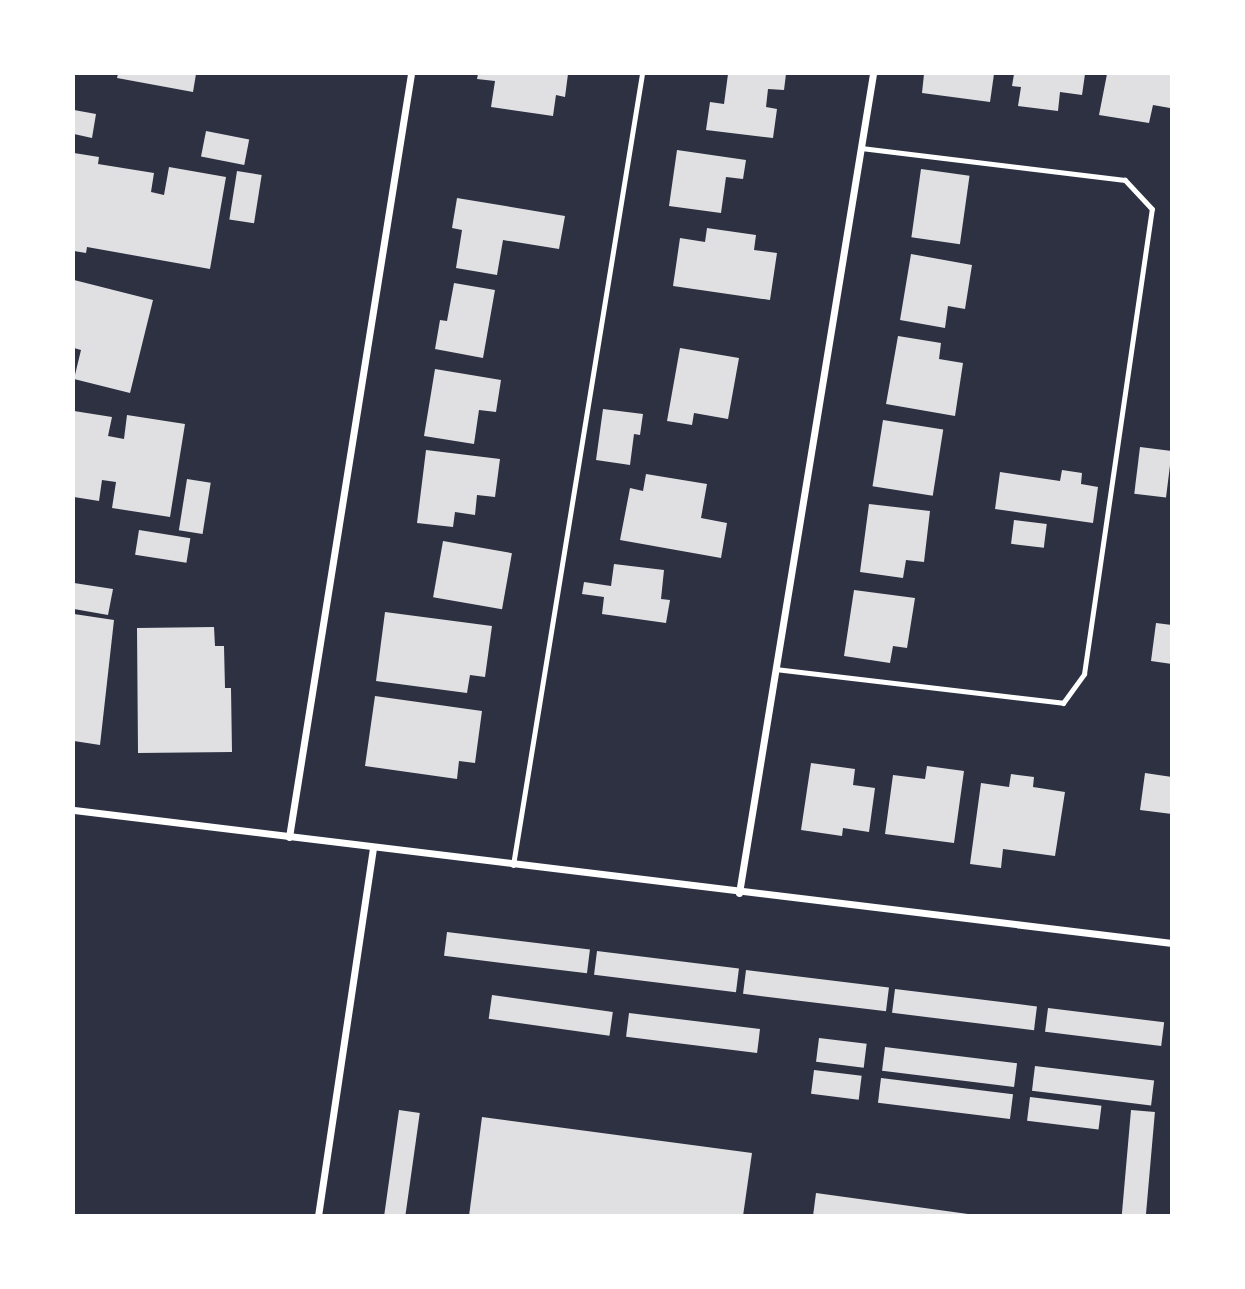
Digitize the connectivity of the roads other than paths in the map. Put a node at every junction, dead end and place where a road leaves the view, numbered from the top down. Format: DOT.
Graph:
graph roads {
  1 [pos="411,74"];
  2 [pos="642,74"];
  3 [pos="873,74"];
  4 [pos="860,148"];
  5 [pos="775,669"];
  6 [pos="74,810"];
  7 [pos="289,837"];
  8 [pos="373,847"];
  9 [pos="513,865"];
  10 [pos="739,893"];
  11 [pos="1171,943"];
  12 [pos="317,1216"];
  1 -- 7 [label="street"];
  2 -- 9 [label="lane"];
  3 -- 4 [label="street"];
  4 -- 5 [label="street"];
  4 -- 5 [label="lane"];
  5 -- 10 [label="street"];
  6 -- 7 [label="street"];
  7 -- 8 [label="street"];
  8 -- 9 [label="street"];
  8 -- 12 [label="street"];
  9 -- 10 [label="street"];
  10 -- 11 [label="street"];
}
